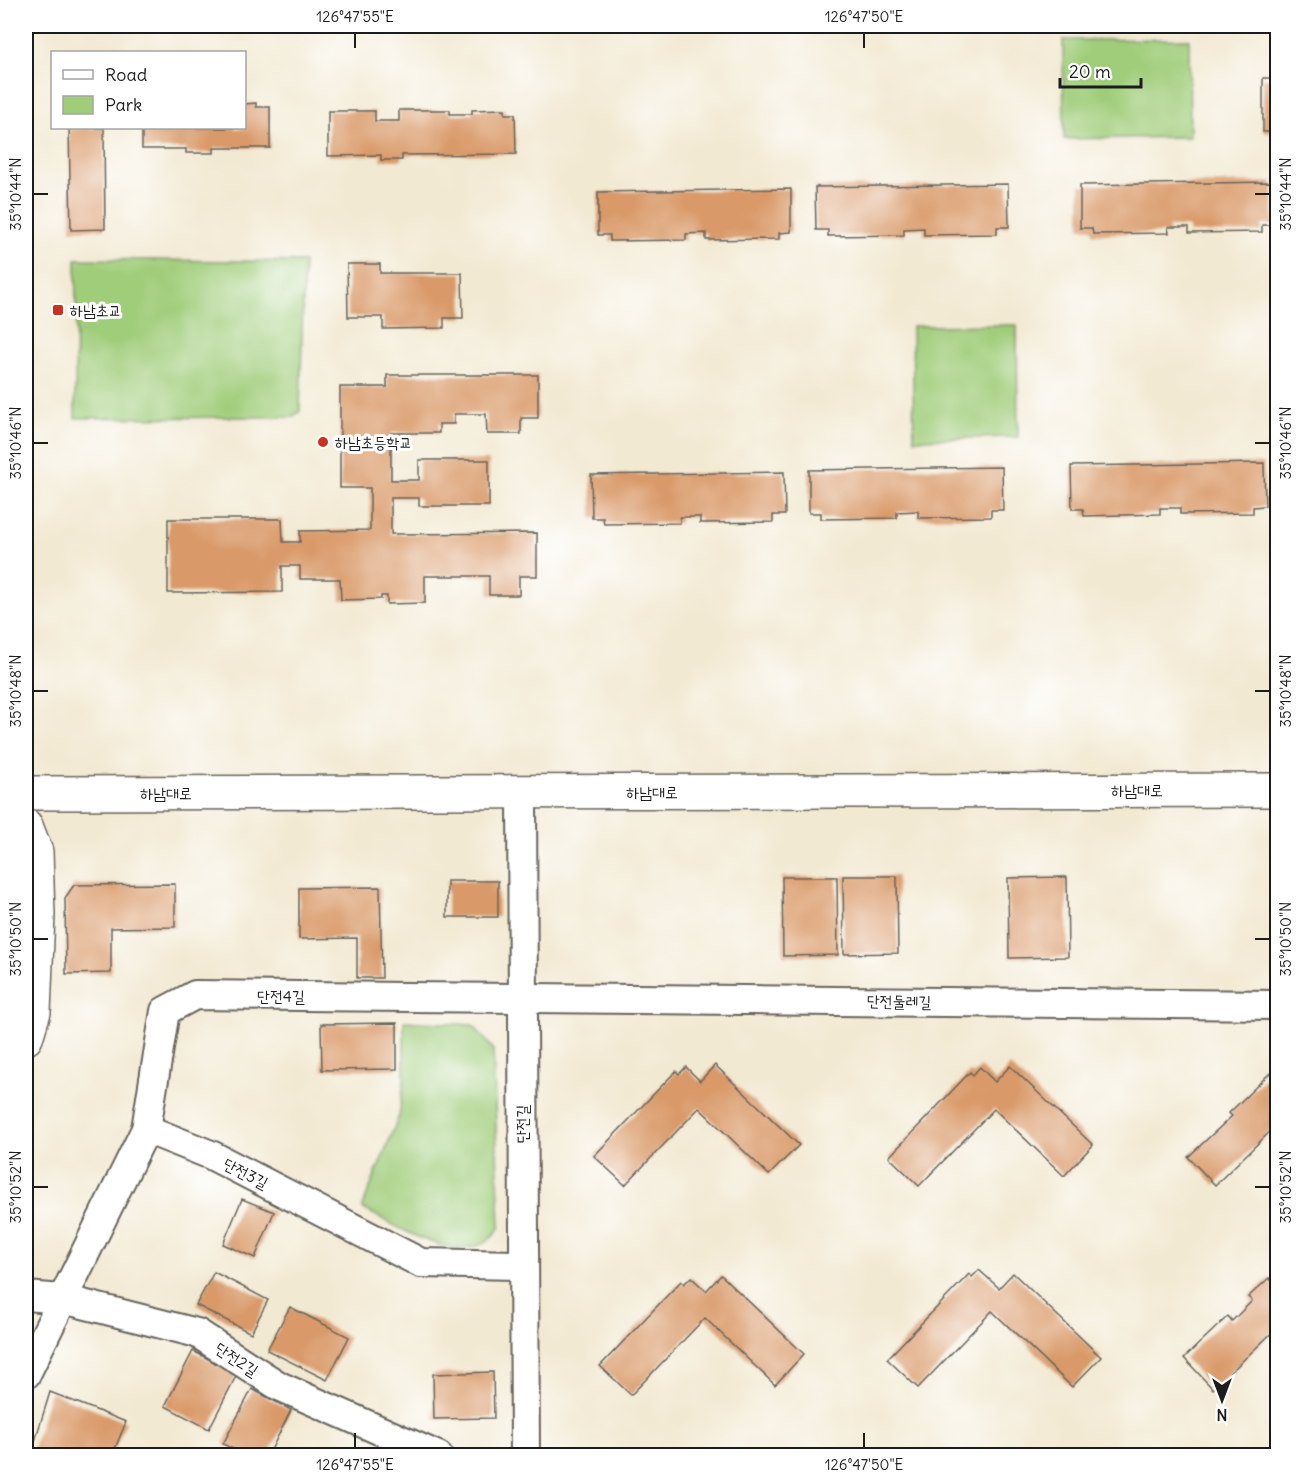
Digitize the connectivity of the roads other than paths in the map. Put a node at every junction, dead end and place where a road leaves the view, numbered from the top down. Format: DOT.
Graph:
graph roads {
  1 [pos="1278,790"];
  2 [pos="26,793"];
  3 [pos="522,793"];
  4 [pos="26,826"];
  5 [pos="521,997"];
  6 [pos="1278,1005"];
  7 [pos="26,1038"];
  8 [pos="146,1129"];
  9 [pos="523,1265"];
  10 [pos="26,1296"];
  11 [pos="63,1299"];
  12 [pos="26,1374"];
  13 [pos="438,1455"];
  14 [pos="525,1455"];
  1 -- 3 [label="main road, 하남대로"];
  2 -- 3 [label="main road, 하남대로"];
  3 -- 5 [label="street, 단전길"];
  4 -- 7 [label="main road"];
  5 -- 6 [label="street, 단전둘레길"];
  5 -- 8 [label="street, 단전4길"];
  5 -- 9 [label="street, 단전길"];
  8 -- 9 [label="street, 단전3길"];
  8 -- 11 [label="street"];
  9 -- 14 [label="street, 단전길"];
  10 -- 11 [label="street, 단전2길"];
  11 -- 12 [label="street"];
  11 -- 13 [label="street, 단전2길"];
}
